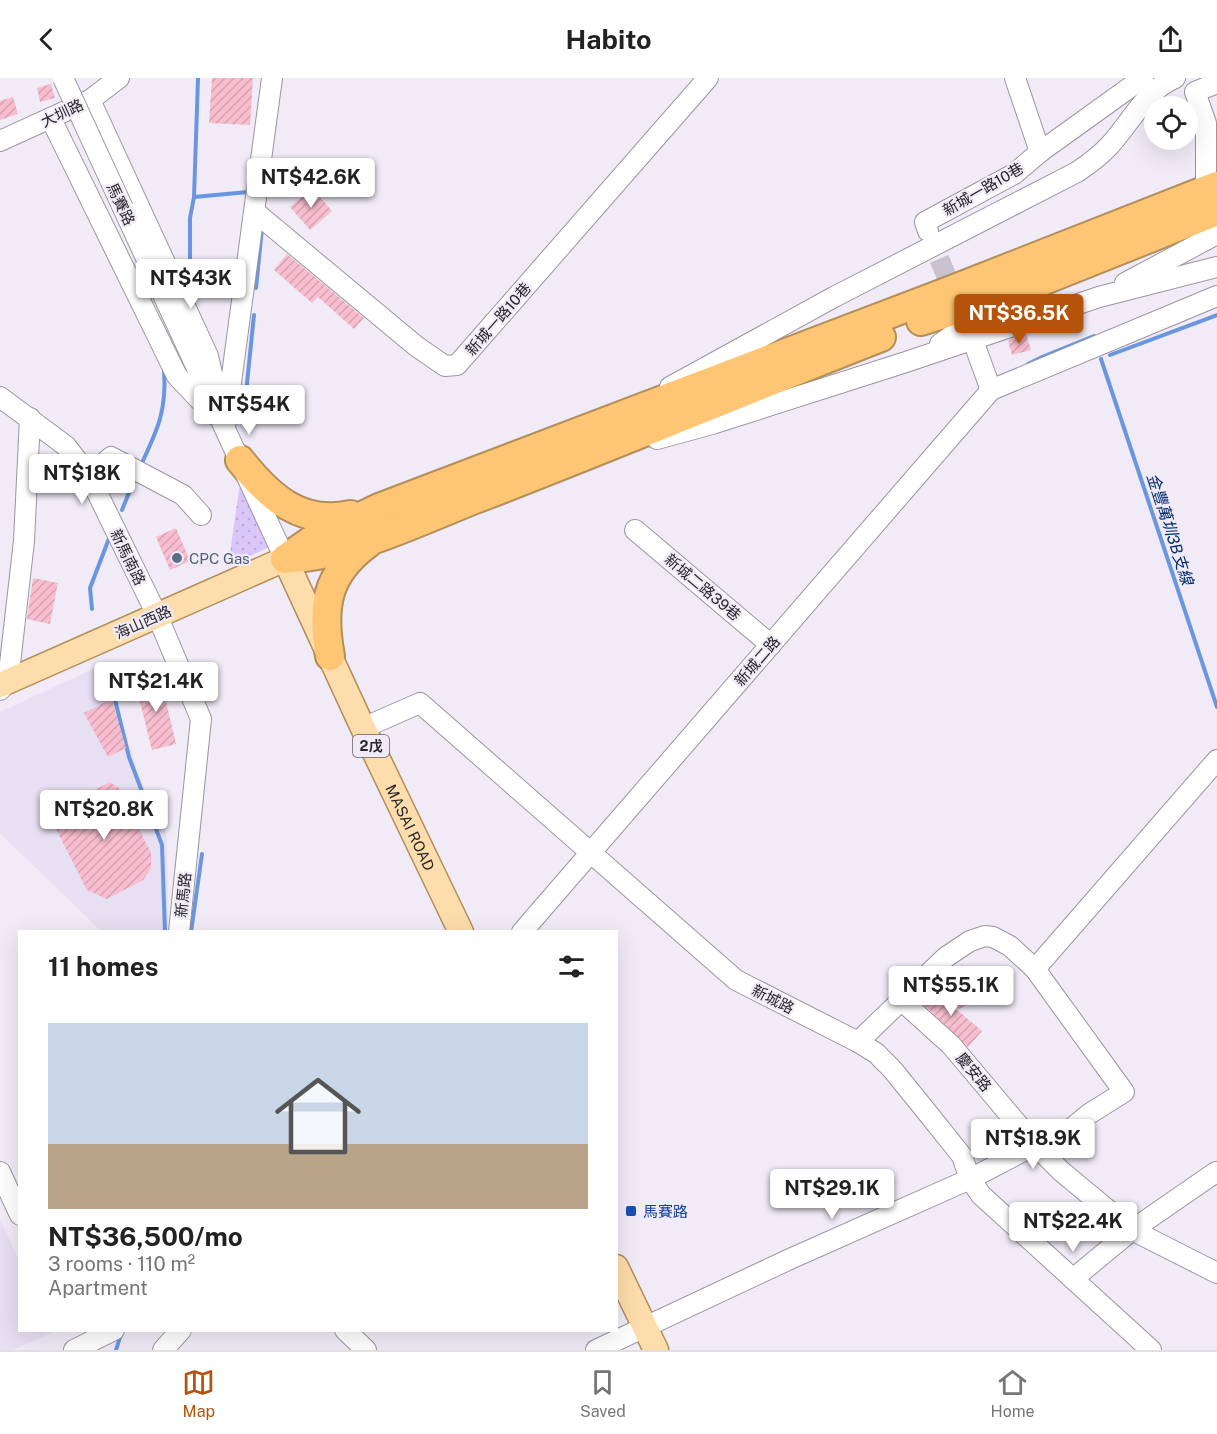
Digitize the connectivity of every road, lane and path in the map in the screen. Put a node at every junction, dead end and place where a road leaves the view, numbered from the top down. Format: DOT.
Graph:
graph roads {
  1 [pos="63,78"];
  2 [pos="119,78"];
  3 [pos="272,78"];
  4 [pos="708,78"];
  5 [pos="1015,78"];
  6 [pos="1143,78"];
  7 [pos="1175,78"];
  8 [pos="1217,83"];
  9 [pos="90,100"];
  10 [pos="51,118"];
  11 [pos="0,141"];
  12 [pos="1040,152"];
  13 [pos="1213,196"];
  14 [pos="255,212"];
  15 [pos="928,231"];
  16 [pos="1217,234"];
  17 [pos="1217,267"];
  18 [pos="1022,289"];
  19 [pos="1217,296"];
  20 [pos="1099,297"];
  21 [pos="976,349"];
  22 [pos="906,362"];
  23 [pos="991,390"];
  24 [pos="0,397"];
  25 [pos="625,416"];
  26 [pos="30,418"];
  27 [pos="225,427"];
  28 [pos="240,460"];
  29 [pos="564,465"];
  30 [pos="89,476"];
  31 [pos="379,508"];
  32 [pos="201,515"];
  33 [pos="635,530"];
  34 [pos="377,537"];
  35 [pos="285,559"];
  36 [pos="157,615"];
  37 [pos="771,645"];
  38 [pos="330,656"];
  39 [pos="3,686"];
  40 [pos="363,728"];
  41 [pos="1217,760"];
  42 [pos="590,854"];
  43 [pos="179,930"];
  44 [pos="459,930"];
  45 [pos="524,930"];
  46 [pos="1035,969"];
  47 [pos="901,1000"];
  48 [pos="858,1042"];
  49 [pos="1035,1145"];
  50 [pos="0,1172"];
  51 [pos="1216,1172"];
  52 [pos="970,1179"];
  53 [pos="18,1211"];
  54 [pos="1132,1230"];
  55 [pos="618,1271"];
  56 [pos="1217,1273"];
  57 [pos="1073,1279"];
  58 [pos="645,1328"];
  59 [pos="179,1332"];
  60 [pos="347,1332"];
  61 [pos="111,1336"];
  62 [pos="76,1345"];
  63 [pos="163,1350"];
  64 [pos="366,1350"];
  65 [pos="596,1350"];
  66 [pos="656,1350"];
  67 [pos="1151,1350"];
  1 -- 27 [label="street, 馬賽路, bridge"];
  2 -- 9 [label="street, 大圳路"];
  3 -- 14 [label="street"];
  4 -- 14 [label="street, 新城一路10巷"];
  5 -- 12 [label="street"];
  6 -- 12 [label="street"];
  7 -- 25 [label="street"];
  8 -- 13 [label="street"];
  9 -- 10 [label="street, 大圳路"];
  9 -- 27 [label="street"];
  10 -- 11 [label="street, 大圳路"];
  10 -- 27 [label="street"];
  12 -- 15 [label="street, 新城一路10巷"];
  13 -- 18 [label="highway"];
  13 -- 25 [label="highway"];
  14 -- 27 [label="street"];
  16 -- 20 [label="street"];
  17 -- 20 [label="street"];
  18 -- 22 [label="street"];
  18 -- 29 [label="highway"];
  19 -- 23 [label="street"];
  20 -- 22 [label="street"];
  21 -- 23 [label="street"];
  22 -- 29 [label="street"];
  23 -- 37 [label="street, 新城二路"];
  24 -- 26 [label="street, 新馬南路"];
  25 -- 31 [label="highway"];
  26 -- 30 [label="street, 新馬南路"];
  26 -- 39 [label="street"];
  27 -- 28 [label="street, 馬賽路"];
  28 -- 31 [label="highway"];
  28 -- 35 [label="street, 馬賽路"];
  29 -- 34 [label="highway"];
  30 -- 32 [label="street"];
  30 -- 36 [label="street, 新馬南路"];
  31 -- 35 [label="highway"];
  33 -- 37 [label="street, 新城二路39巷"];
  34 -- 35 [label="highway"];
  34 -- 38 [label="highway"];
  35 -- 36 [label="main road, 海山西路"];
  35 -- 38 [label="main road, MASAI ROAD / 2戊"];
  36 -- 39 [label="main road, 海山西路"];
  36 -- 43 [label="street, 新馬路"];
  37 -- 42 [label="street, 新城二路"];
  38 -- 40 [label="main road, MASAI ROAD / 2戊"];
  40 -- 42 [label="street, 新城路"];
  40 -- 44 [label="main road, MASAI ROAD / 2戊"];
  41 -- 46 [label="street"];
  42 -- 45 [label="street, 新城二路"];
  42 -- 48 [label="street, 新城路"];
  46 -- 47 [label="street"];
  46 -- 49 [label="street"];
  47 -- 48 [label="street"];
  47 -- 49 [label="street, 慶安路"];
  48 -- 52 [label="street, 新城路"];
  49 -- 52 [label="street"];
  49 -- 54 [label="street, 慶安路"];
  50 -- 53 [label="street"];
  51 -- 54 [label="street"];
  52 -- 57 [label="street, 新城路"];
  52 -- 58 [label="street"];
  54 -- 56 [label="street, 慶安路"];
  54 -- 57 [label="street"];
  55 -- 58 [label="main road"];
  57 -- 67 [label="street, 新城路"];
  58 -- 65 [label="street"];
  58 -- 66 [label="main road"];
  59 -- 63 [label="street"];
  60 -- 64 [label="street"];
  61 -- 62 [label="street"];
}
